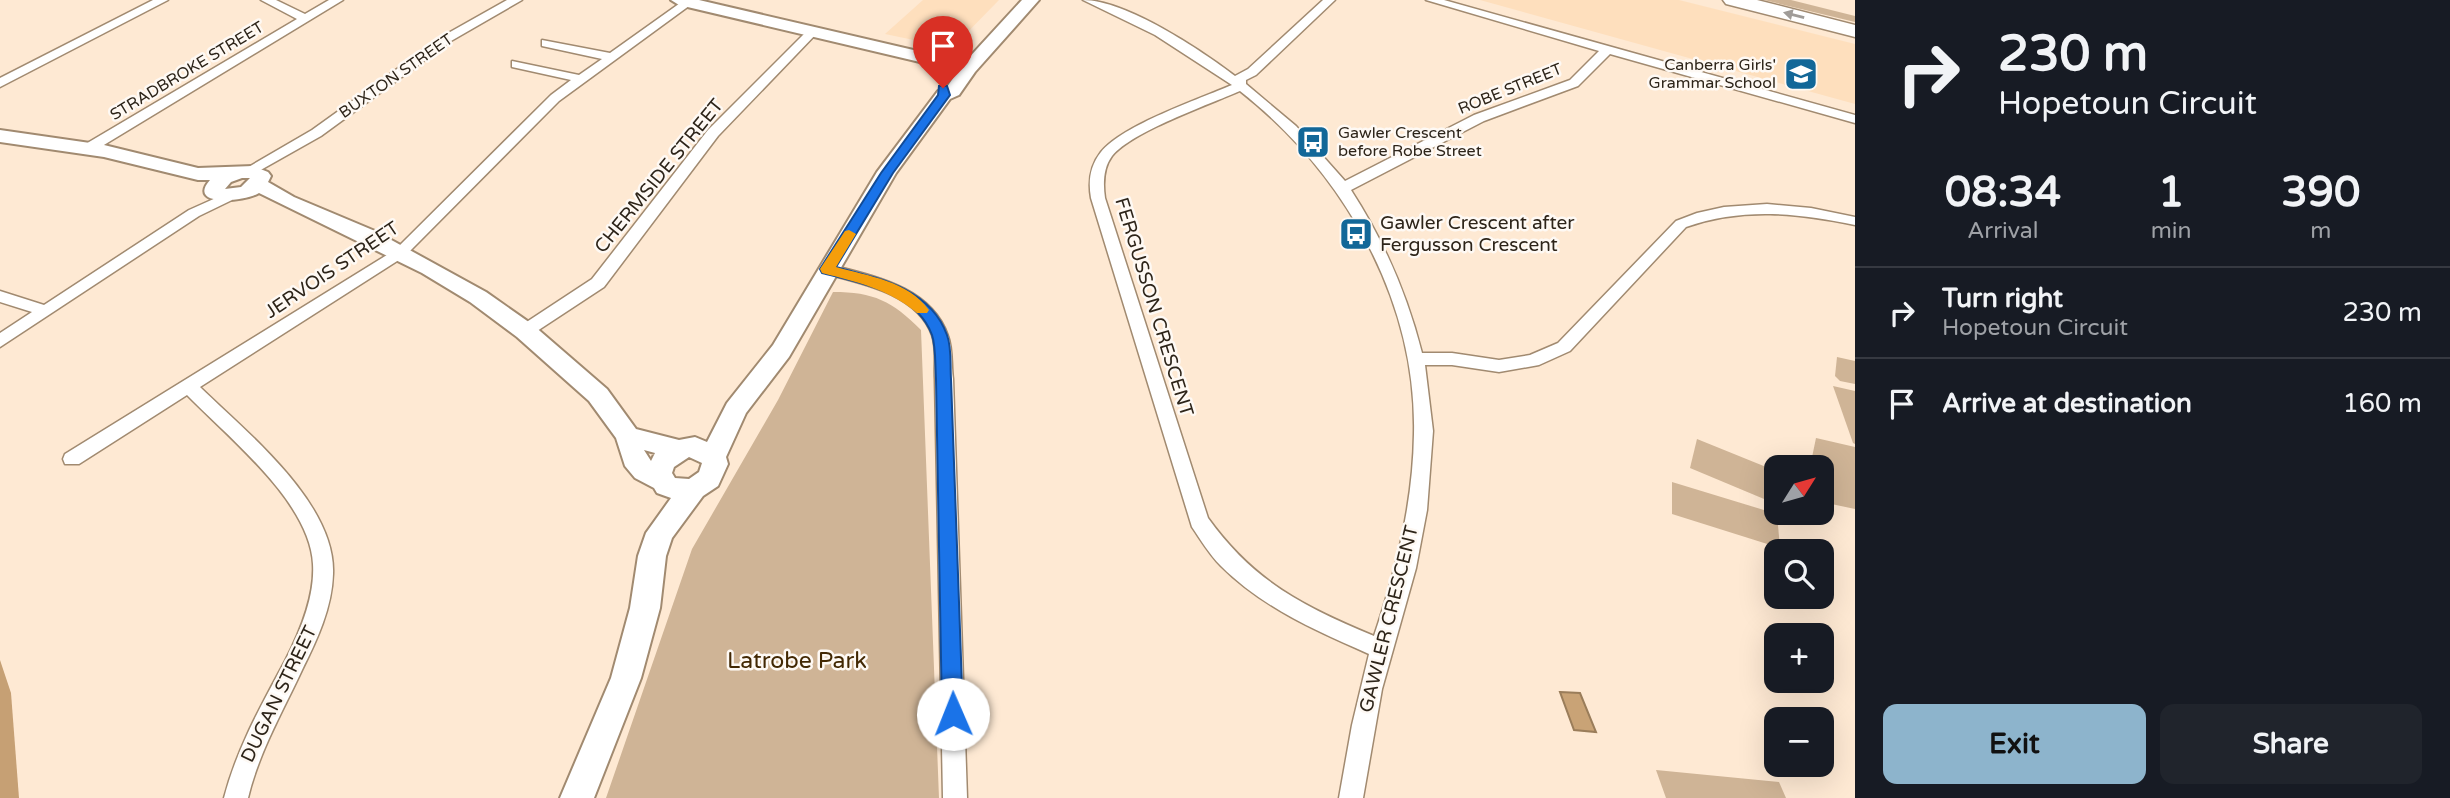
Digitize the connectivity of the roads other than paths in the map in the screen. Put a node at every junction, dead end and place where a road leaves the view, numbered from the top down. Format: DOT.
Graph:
graph roads {
  1 [pos="162,0"];
  2 [pos="267,0"];
  3 [pos="337,0"];
  4 [pos="516,0"];
  5 [pos="1017,0"];
  6 [pos="1031,0"];
  7 [pos="1089,0"];
  8 [pos="1329,0"];
  9 [pos="1432,0"];
  10 [pos="1733,0"];
  11 [pos="1813,0"];
  12 [pos="683,1"];
  13 [pos="1844,8"];
  14 [pos="305,19"];
  15 [pos="1855,31"];
  16 [pos="812,32"];
  17 [pos="546,43"];
  18 [pos="1608,49"];
  19 [pos="611,57"];
  20 [pos="516,64"];
  21 [pos="963,67"];
  22 [pos="581,79"];
  23 [pos="0,83"];
  24 [pos="1240,86"];
  25 [pos="1855,119"];
  26 [pos="0,136"];
  27 [pos="89,148"];
  28 [pos="237,184"];
  29 [pos="1343,188"];
  30 [pos="1855,221"];
  31 [pos="400,253"];
  32 [pos="827,269"];
  33 [pos="0,296"];
  34 [pos="46,310"];
  35 [pos="525,331"];
  36 [pos="0,341"];
  37 [pos="1416,359"];
  38 [pos="189,387"];
  39 [pos="736,409"];
  40 [pos="628,436"];
  41 [pos="683,448"];
  42 [pos="713,457"];
  43 [pos="72,459"];
  44 [pos="663,483"];
  45 [pos="693,489"];
  46 [pos="660,533"];
  47 [pos="1381,649"];
  48 [pos="236,798"];
  49 [pos="577,798"];
  50 [pos="955,798"];
  51 [pos="1351,798"];
  1 -- 23 [label="street"];
  2 -- 14 [label="street"];
  3 -- 14 [label="street, STRADBROKE STREET"];
  4 -- 28 [label="street, BUXTON STREET"];
  5 -- 21 [label="main road"];
  6 -- 21 [label="main road"];
  7 -- 24 [label="street, GAWLER CRESCENT"];
  8 -- 24 [label="street, FERGUSSON CRESCENT"];
  9 -- 18 [label="street"];
  15 -- 10 [label="highway, one-way"];
  11 -- 13 [label="highway"];
  12 -- 16 [label="main road"];
  12 -- 19 [label="street, JERVOIS STREET"];
  14 -- 27 [label="street, STRADBROKE STREET"];
  16 -- 21 [label="main road"];
  16 -- 35 [label="street, CHERMSIDE STREET"];
  17 -- 19 [label="street"];
  18 -- 25 [label="street"];
  18 -- 29 [label="street, ROBE STREET"];
  19 -- 22 [label="street, JERVOIS STREET"];
  20 -- 22 [label="street"];
  21 -- 32 [label="main road"];
  22 -- 31 [label="street, JERVOIS STREET"];
  24 -- 29 [label="street, GAWLER CRESCENT"];
  24 -- 47 [label="street, FERGUSSON CRESCENT"];
  26 -- 27 [label="main road"];
  27 -- 28 [label="main road"];
  28 -- 31 [label="main road"];
  28 -- 34 [label="street, BUXTON STREET"];
  29 -- 37 [label="street, GAWLER CRESCENT"];
  30 -- 37 [label="street"];
  31 -- 35 [label="main road"];
  31 -- 38 [label="street, JERVOIS STREET"];
  32 -- 39 [label="main road"];
  32 -- 50 [label="street"];
  33 -- 34 [label="street"];
  34 -- 36 [label="street, BUXTON STREET"];
  35 -- 40 [label="main road"];
  37 -- 47 [label="street, GAWLER CRESCENT"];
  38 -- 43 [label="street, JERVOIS STREET"];
  38 -- 48 [label="street, DUGAN STREET"];
  39 -- 41 [label="main road"];
  39 -- 42 [label="main road"];
  40 -- 41 [label="main road"];
  40 -- 44 [label="main road"];
  41 -- 42 [label="main road"];
  41 -- 44 [label="main road"];
  42 -- 45 [label="main road"];
  44 -- 45 [label="main road"];
  44 -- 46 [label="main road"];
  45 -- 46 [label="main road"];
  46 -- 49 [label="main road"];
  47 -- 51 [label="street, GAWLER CRESCENT"];
}
